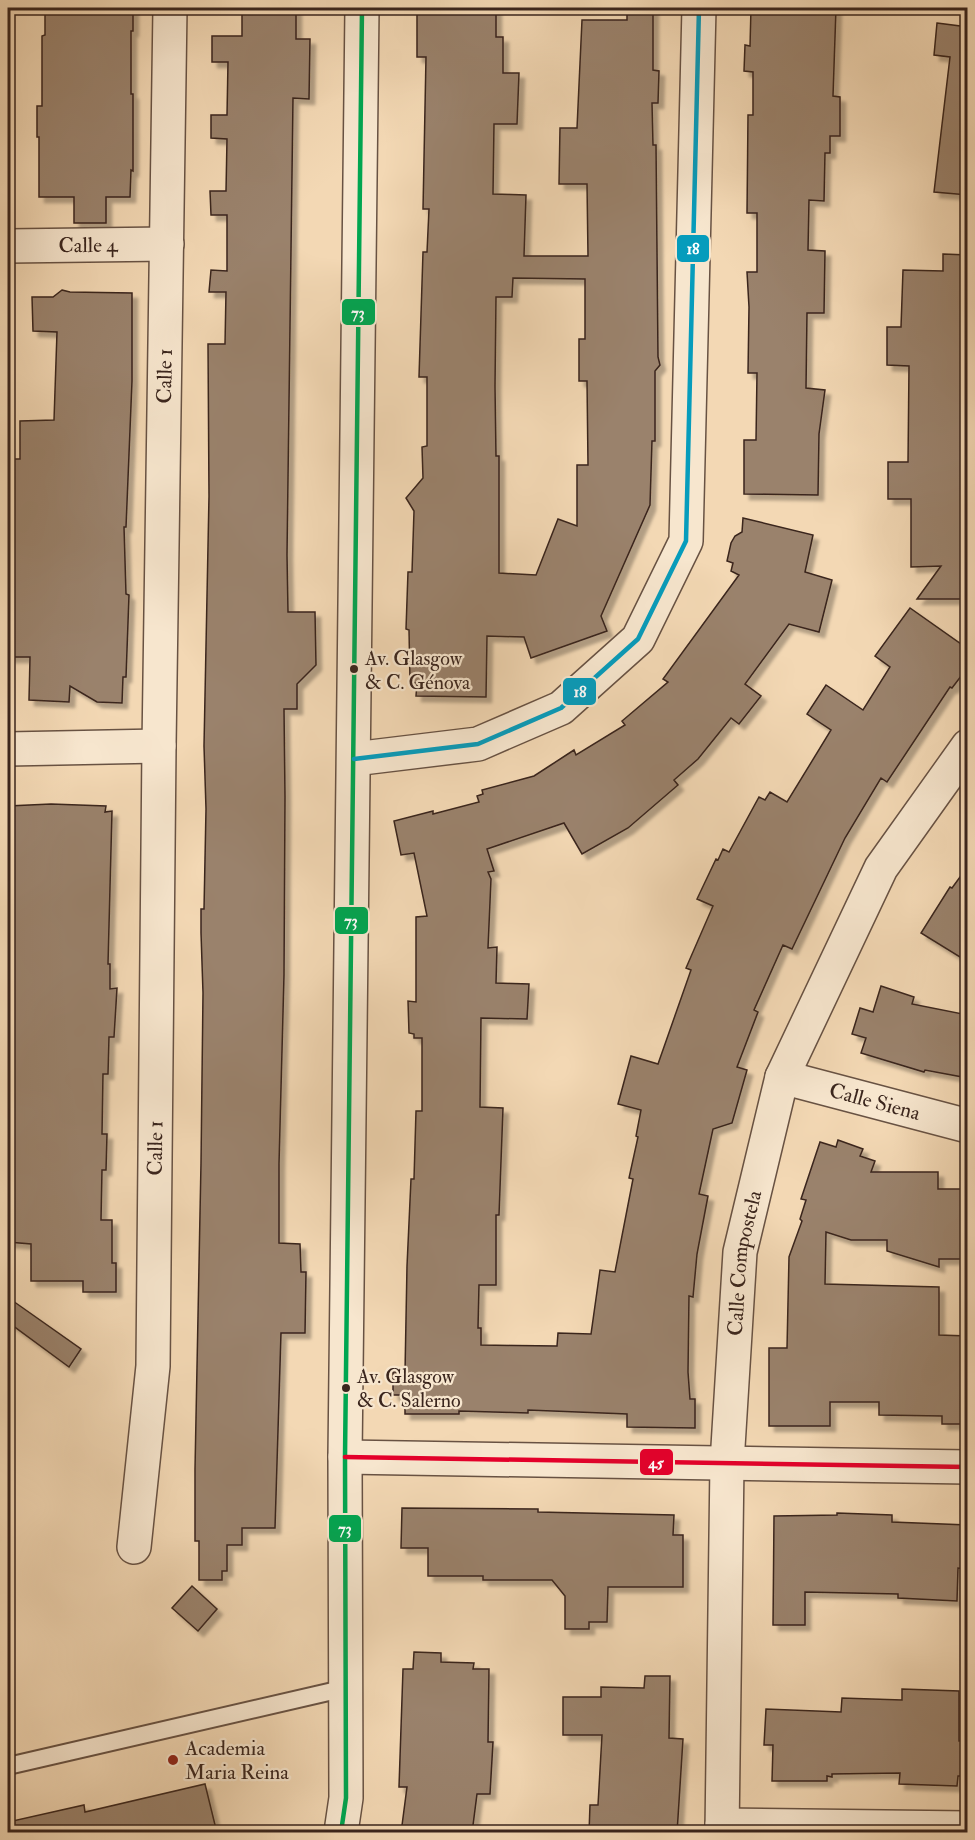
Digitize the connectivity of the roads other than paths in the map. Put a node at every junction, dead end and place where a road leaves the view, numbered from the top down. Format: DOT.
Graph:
graph roads {
  1 [pos="170,8"];
  2 [pos="362,8"];
  3 [pos="699,8"];
  4 [pos="167,244"];
  5 [pos="8,246"];
  6 [pos="159,746"];
  7 [pos="968,746"];
  8 [pos="8,749"];
  9 [pos="354,759"];
  10 [pos="782,1077"];
  11 [pos="968,1126"];
  12 [pos="345,1457"];
  13 [pos="727,1463"];
  14 [pos="968,1467"];
  15 [pos="134,1547"];
  16 [pos="346,1688"];
  17 [pos="8,1766"];
  18 [pos="968,1828"];
  19 [pos="722,1829"];
  20 [pos="341,1833"];
  1 -- 4 [label="street, Calle 1"];
  2 -- 9 [label="street"];
  3 -- 9 [label="street"];
  4 -- 5 [label="street, Calle 4"];
  4 -- 6 [label="street, Calle 1"];
  6 -- 8 [label="street"];
  6 -- 15 [label="street, Calle 1"];
  7 -- 10 [label="street, Calle Compostela"];
  9 -- 12 [label="street"];
  10 -- 11 [label="street, Calle Siena"];
  10 -- 13 [label="street, Calle Compostela"];
  12 -- 13 [label="street"];
  12 -- 16 [label="street"];
  13 -- 14 [label="street"];
  13 -- 19 [label="street, Calle Compostela"];
  16 -- 17 [label="lane"];
  16 -- 20 [label="street"];
  18 -- 19 [label="street"];
}
